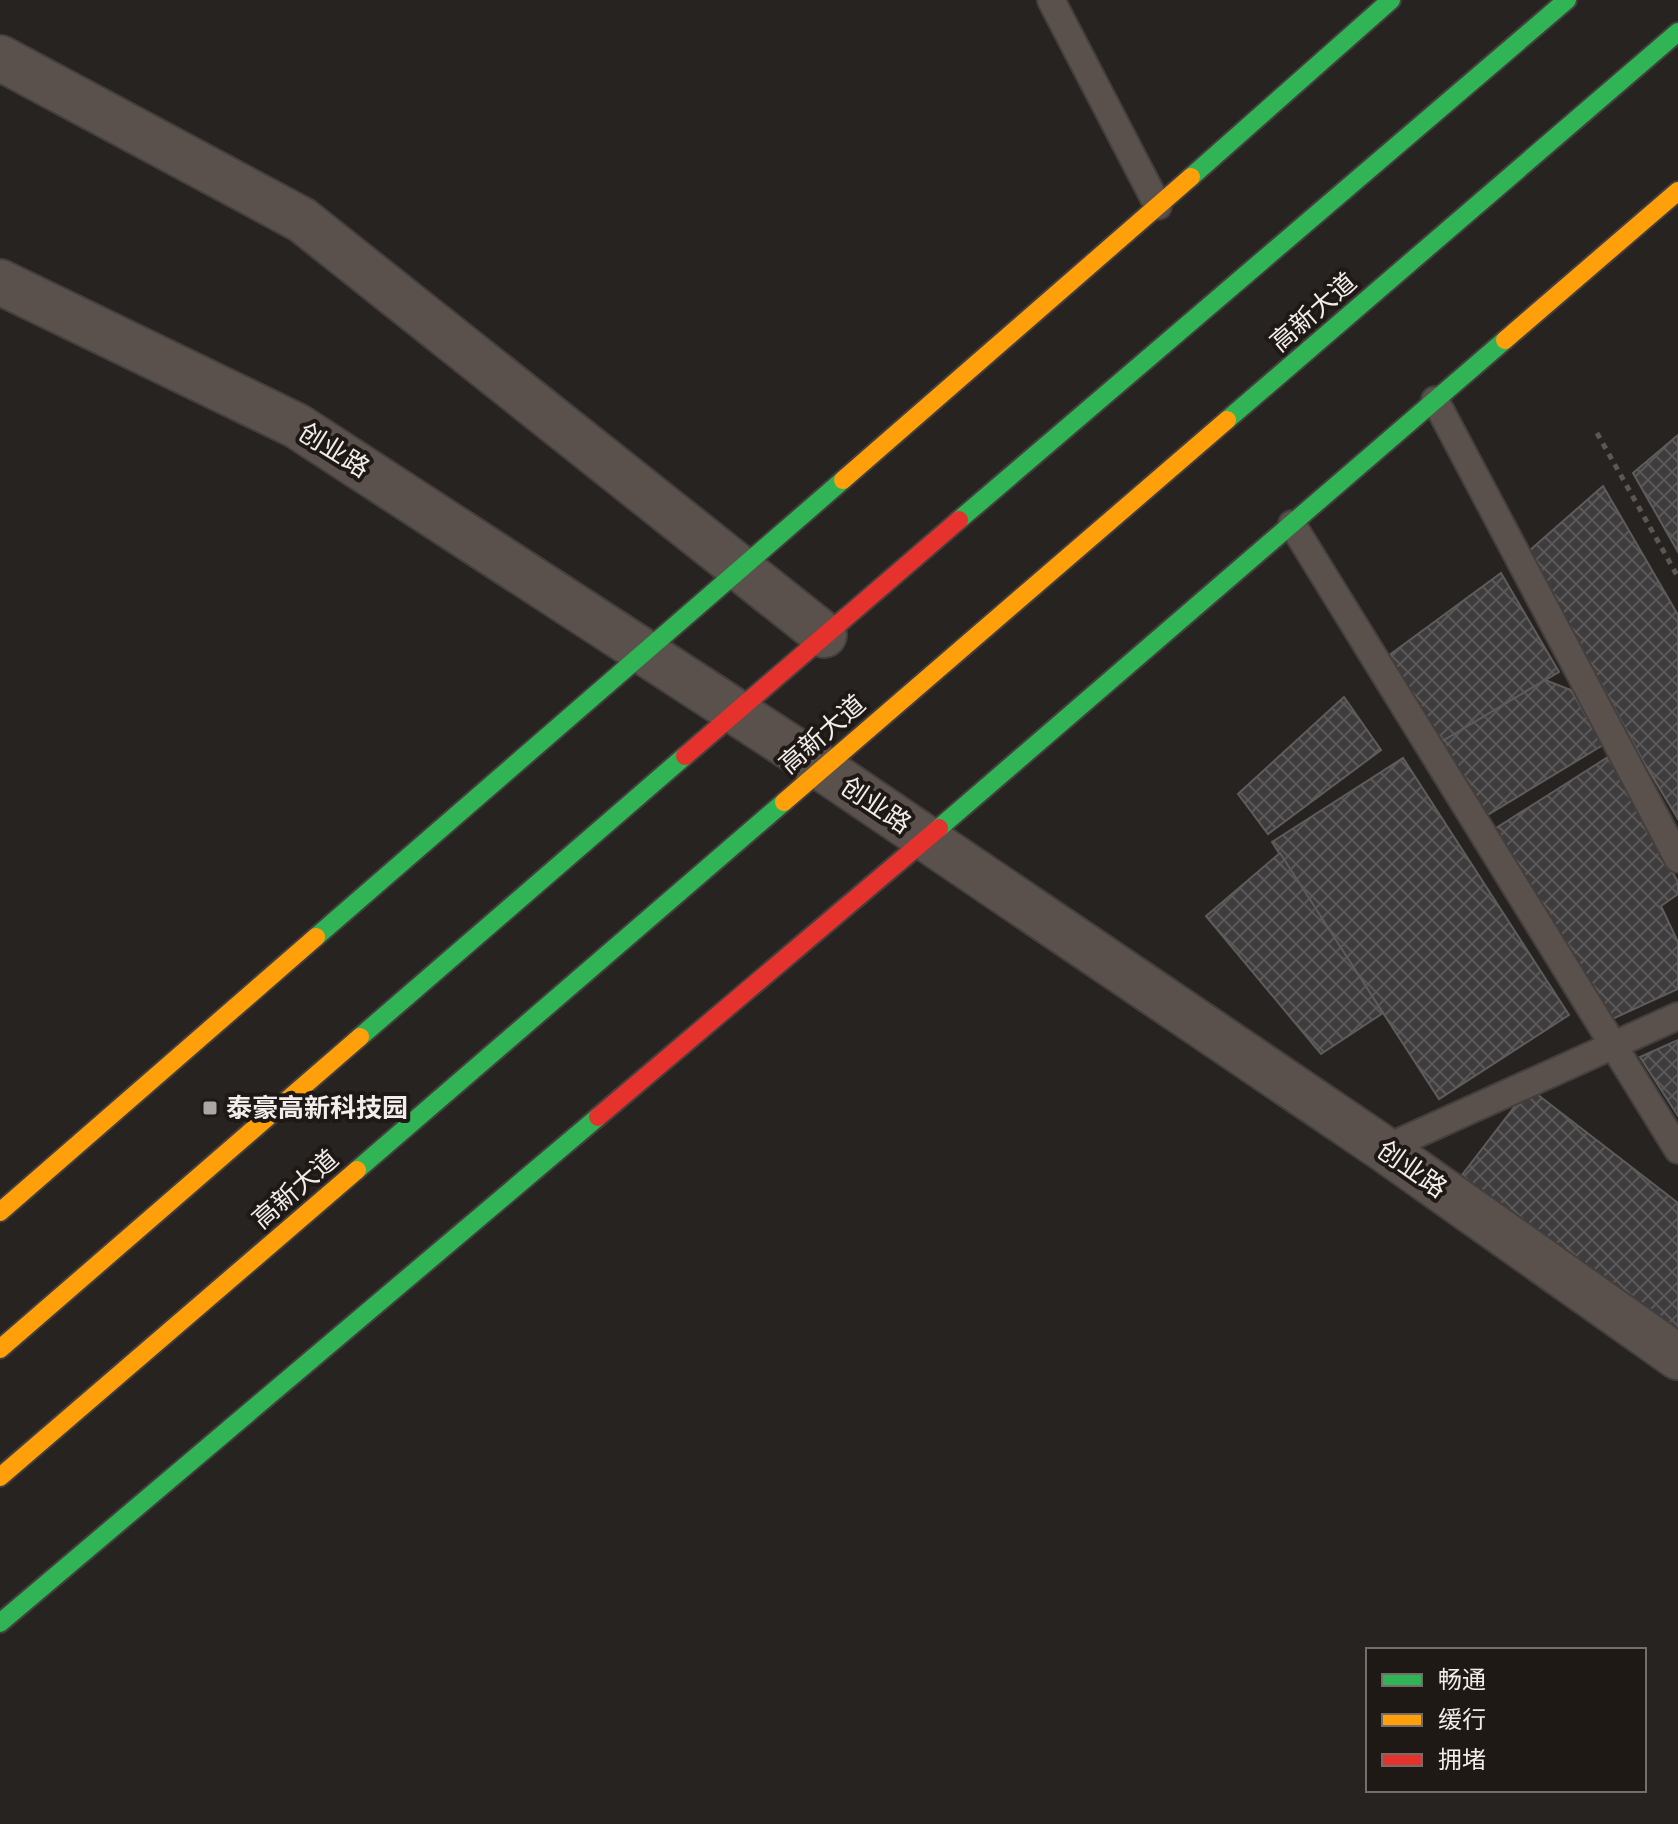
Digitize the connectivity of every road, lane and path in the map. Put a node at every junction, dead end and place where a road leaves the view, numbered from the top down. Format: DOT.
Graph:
graph roads {
  1 [pos="1051,0"];
  2 [pos="1391,0"];
  3 [pos="1567,0"];
  4 [pos="1678,32"];
  5 [pos="0,58"];
  6 [pos="1678,191"];
  7 [pos="1158,206"];
  8 [pos="0,282"];
  9 [pos="1435,400"];
  10 [pos="1597,433"];
  11 [pos="1292,524"];
  12 [pos="740,569"];
  13 [pos="1678,577"];
  14 [pos="824,635"];
  15 [pos="645,651"];
  16 [pos="739,712"];
  17 [pos="822,768"];
  18 [pos="926,839"];
  19 [pos="1678,859"];
  20 [pos="1678,1016"];
  21 [pos="1612,1046"];
  22 [pos="1384,1149"];
  23 [pos="1678,1150"];
  24 [pos="0,1212"];
  25 [pos="0,1349"];
  26 [pos="1678,1357"];
  27 [pos="0,1477"];
  28 [pos="0,1623"];
  1 -- 7 [label="lane"];
  2 -- 7 [label="main road"];
  3 -- 14 [label="main road"];
  4 -- 17 [label="main road, 高新大道"];
  5 -- 12 [label="street"];
  6 -- 9 [label="main road"];
  7 -- 12 [label="main road"];
  8 -- 15 [label="street, 创业路"];
  9 -- 11 [label="main road"];
  9 -- 19 [label="lane"];
  10 -- 13 [label="path"];
  11 -- 18 [label="main road"];
  11 -- 21 [label="lane"];
  12 -- 14 [label="street"];
  12 -- 15 [label="main road"];
  14 -- 16 [label="main road"];
  15 -- 16 [label="street, 创业路"];
  15 -- 24 [label="main road"];
  16 -- 17 [label="street, 创业路"];
  16 -- 25 [label="main road"];
  17 -- 18 [label="street, 创业路"];
  17 -- 27 [label="main road, 高新大道"];
  18 -- 22 [label="street, 创业路"];
  18 -- 28 [label="main road"];
  20 -- 21 [label="lane"];
  21 -- 22 [label="lane"];
  21 -- 23 [label="lane"];
  22 -- 26 [label="street, 创业路"];
}
